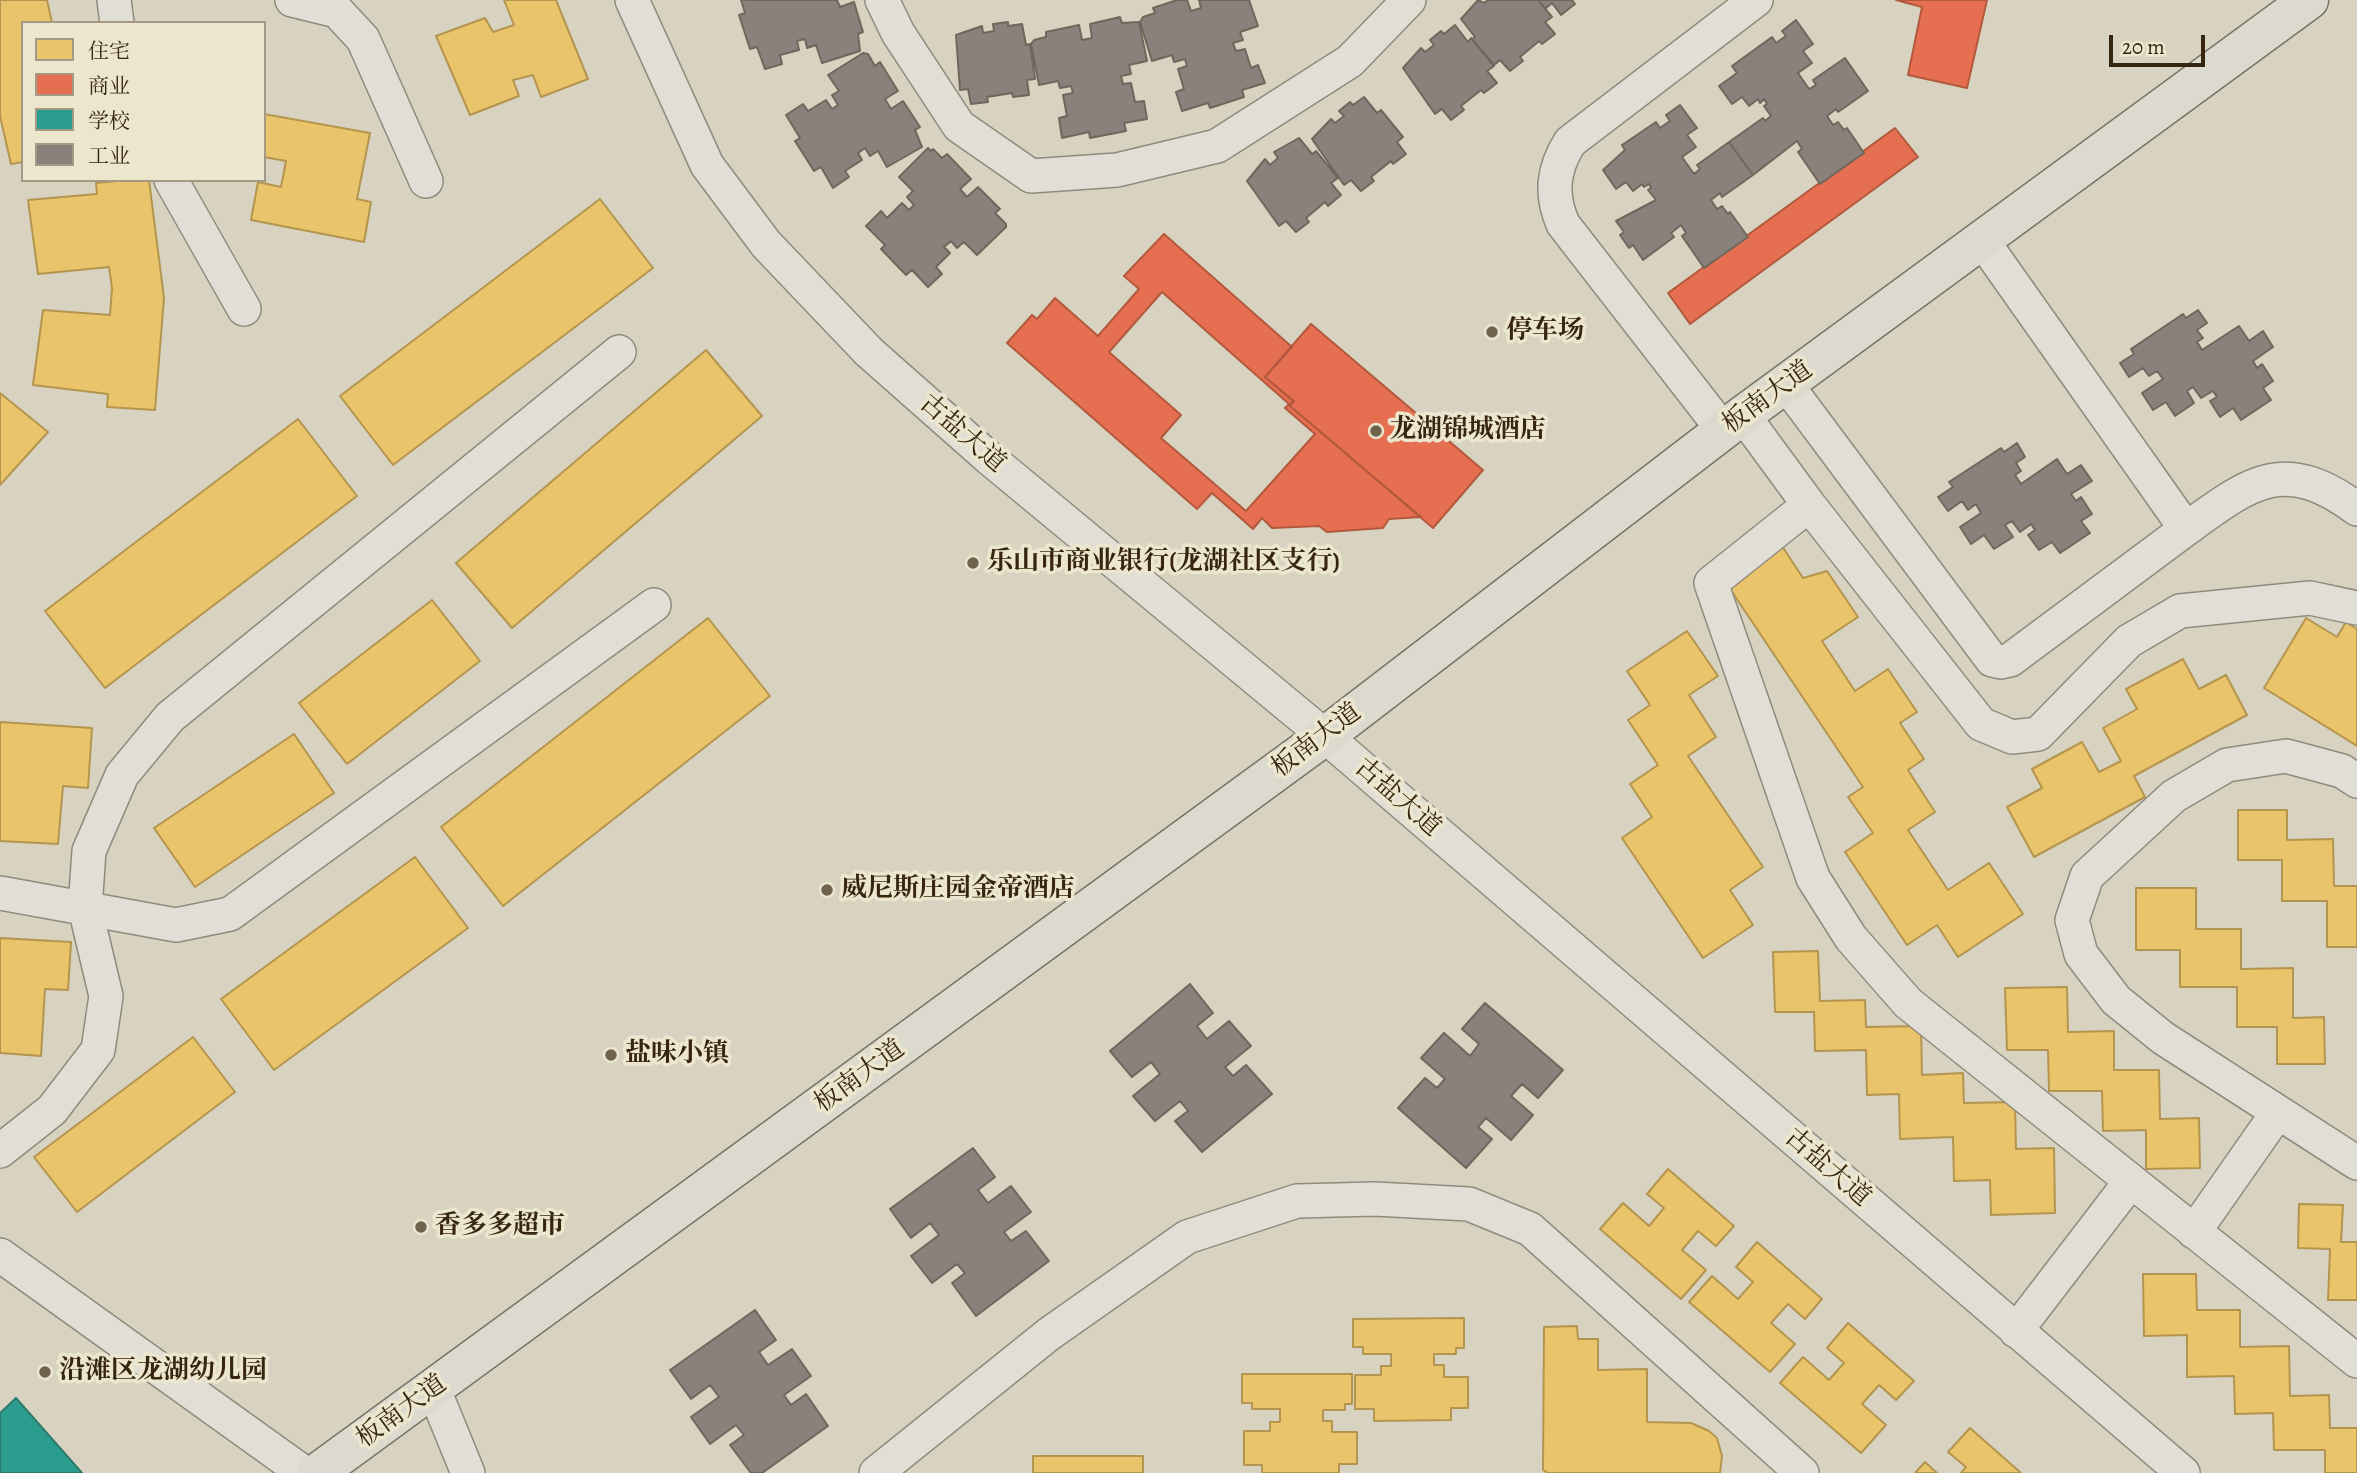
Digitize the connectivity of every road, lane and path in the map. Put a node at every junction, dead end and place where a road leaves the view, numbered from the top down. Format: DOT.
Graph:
graph roads {
  1 [pos="114,0"];
  2 [pos="292,0"];
  3 [pos="633,0"];
  4 [pos="882,0"];
  5 [pos="1409,0"];
  6 [pos="1756,0"];
  7 [pos="2309,0"];
  8 [pos="117,21"];
  9 [pos="426,181"];
  10 [pos="172,182"];
  11 [pos="1982,240"];
  12 [pos="243,309"];
  13 [pos="619,352"];
  14 [pos="1786,384"];
  15 [pos="1733,422"];
  16 [pos="1810,505"];
  17 [pos="2357,509"];
  18 [pos="2186,529"];
  19 [pos="654,605"];
  20 [pos="2357,608"];
  21 [pos="1325,736"];
  22 [pos="2357,781"];
  23 [pos="0,893"];
  24 [pos="85,908"];
  25 [pos="2278,1112"];
  26 [pos="0,1151"];
  27 [pos="2357,1163"];
  28 [pos="2131,1181"];
  29 [pos="2194,1232"];
  30 [pos="0,1255"];
  31 [pos="2016,1331"];
  32 [pos="2357,1362"];
  33 [pos="434,1390"];
  34 [pos="304,1473"];
  35 [pos="317,1473"];
  36 [pos="468,1473"];
  37 [pos="876,1473"];
  38 [pos="1802,1473"];
  39 [pos="2183,1473"];
  1 -- 8 [label="street"];
  2 -- 9 [label="street"];
  3 -- 21 [label="street, 古盐大道"];
  4 -- 5 [label="street"];
  6 -- 15 [label="street"];
  7 -- 11 [label="main road, 板南大道"];
  10 -- 12 [label="street"];
  11 -- 14 [label="main road, 板南大道"];
  11 -- 18 [label="street"];
  13 -- 24 [label="street"];
  14 -- 15 [label="main road, 板南大道"];
  14 -- 18 [label="street"];
  15 -- 16 [label="street"];
  15 -- 21 [label="main road, 板南大道"];
  16 -- 20 [label="street"];
  16 -- 28 [label="street"];
  17 -- 18 [label="street"];
  19 -- 24 [label="street"];
  21 -- 31 [label="street, 古盐大道"];
  21 -- 33 [label="main road, 板南大道"];
  22 -- 25 [label="street"];
  23 -- 24 [label="street"];
  24 -- 26 [label="street"];
  25 -- 27 [label="street"];
  25 -- 29 [label="street"];
  28 -- 29 [label="street"];
  28 -- 31 [label="street"];
  29 -- 32 [label="street"];
  30 -- 34 [label="street"];
  31 -- 39 [label="street, 古盐大道"];
  33 -- 35 [label="main road, 板南大道"];
  33 -- 36 [label="street"];
  37 -- 38 [label="street"];
}
